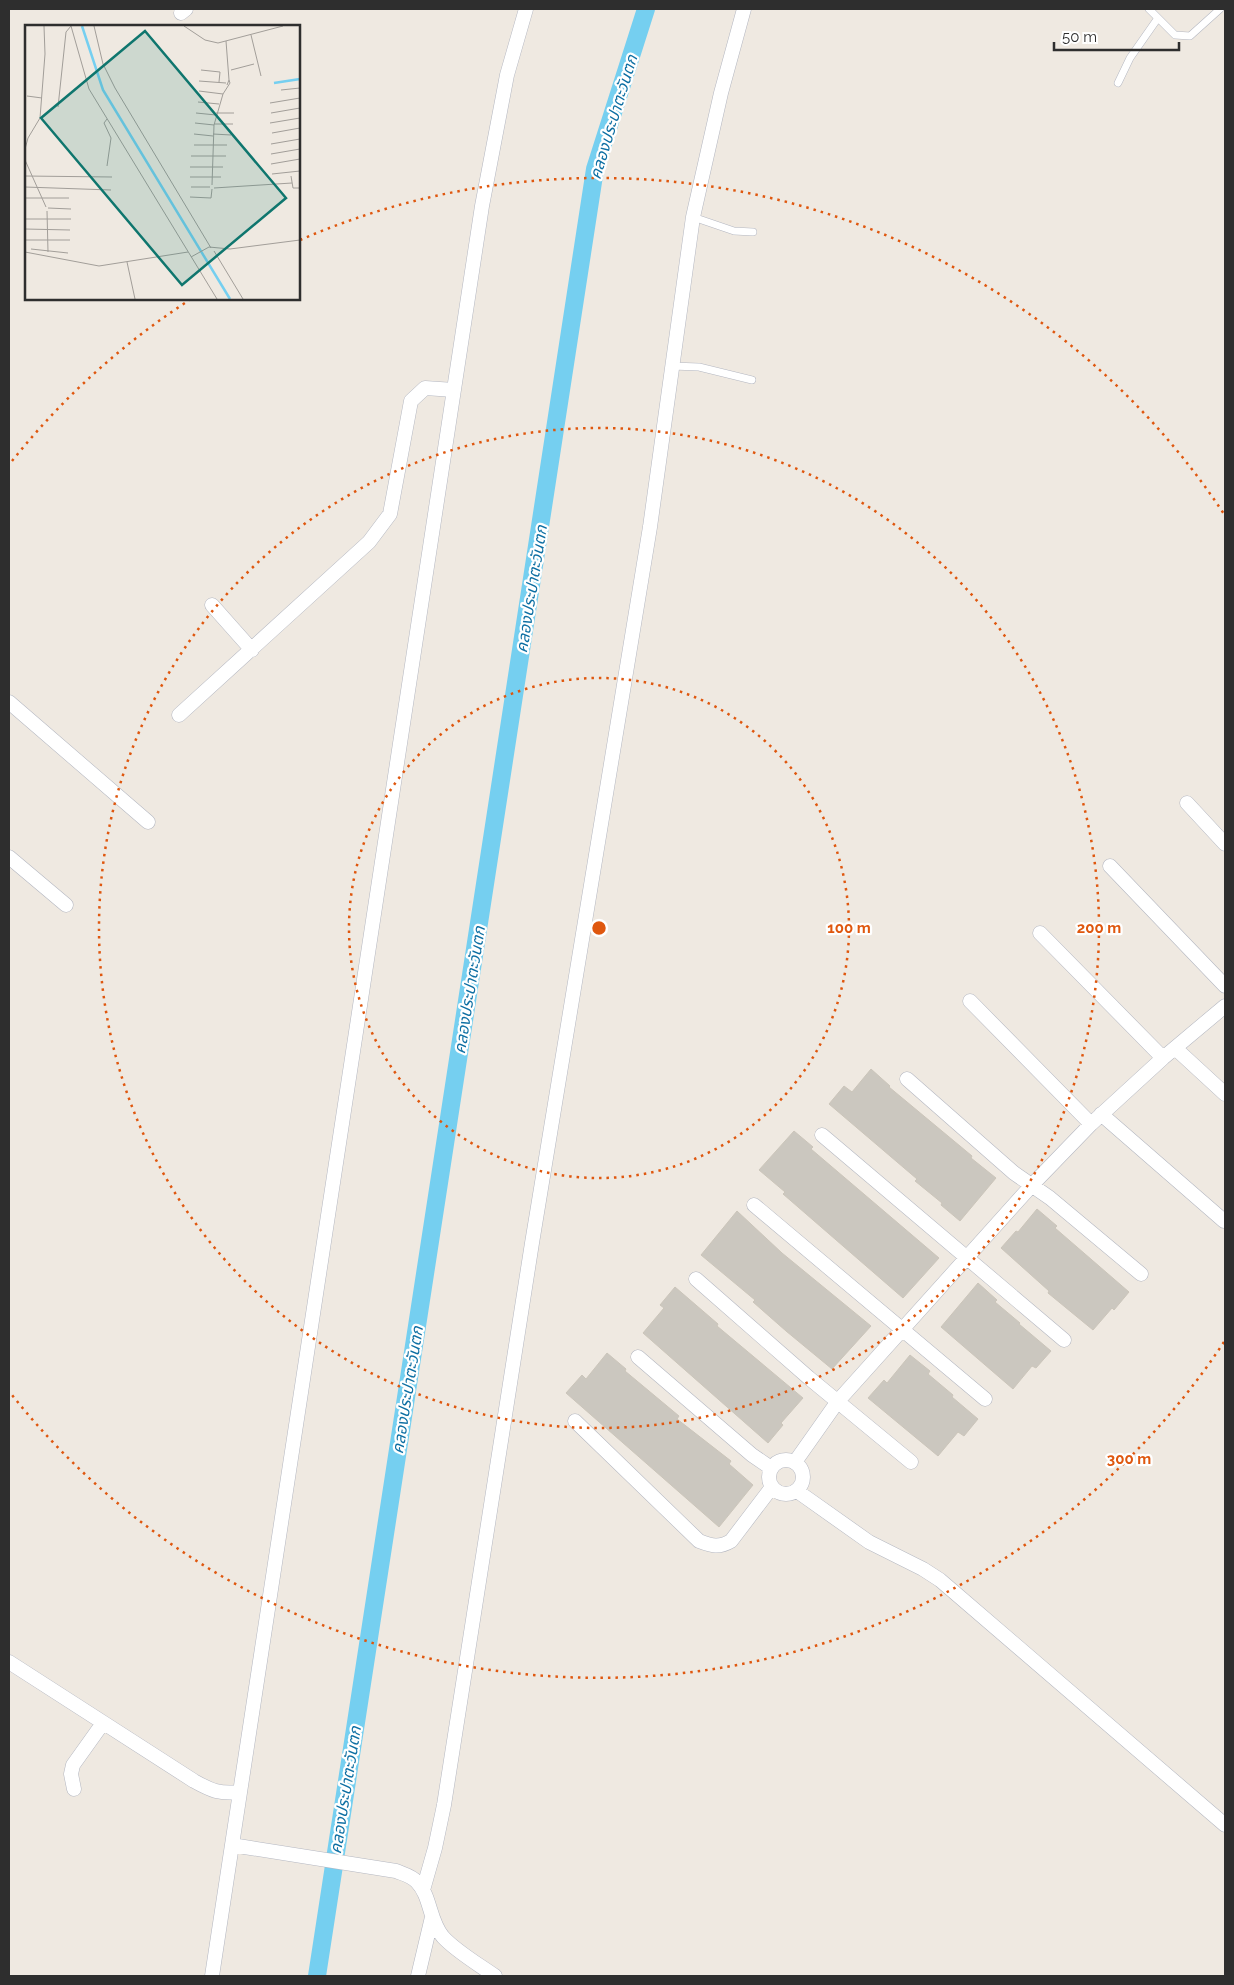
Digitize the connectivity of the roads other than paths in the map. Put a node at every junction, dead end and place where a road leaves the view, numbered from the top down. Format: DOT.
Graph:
graph roads {
  1 [pos="526,9"];
  2 [pos="744,9"];
  3 [pos="1149,9"];
  4 [pos="1220,9"];
  5 [pos="1158,18"];
  6 [pos="1118,83"];
  7 [pos="693,217"];
  8 [pos="753,232"];
  9 [pos="672,366"];
  10 [pos="752,380"];
  11 [pos="454,390"];
  12 [pos="212,605"];
  13 [pos="252,650"];
  14 [pos="9,702"];
  15 [pos="179,715"];
  16 [pos="1186,803"];
  17 [pos="148,822"];
  18 [pos="1225,844"];
  19 [pos="9,858"];
  20 [pos="1110,866"];
  21 [pos="66,905"];
  22 [pos="1040,933"];
  23 [pos="1225,986"];
  24 [pos="970,1001"];
  25 [pos="1225,1006"];
  26 [pos="1175,1048"];
  27 [pos="1162,1058"];
  28 [pos="907,1079"];
  29 [pos="1225,1094"];
  30 [pos="1101,1114"];
  31 [pos="1090,1124"];
  32 [pos="822,1135"];
  33 [pos="1032,1185"];
  34 [pos="754,1205"];
  35 [pos="1224,1221"];
  36 [pos="967,1258"];
  37 [pos="1140,1274"];
  38 [pos="696,1279"];
  39 [pos="902,1328"];
  40 [pos="1064,1340"];
  41 [pos="638,1357"];
  42 [pos="985,1399"];
  43 [pos="838,1400"];
  44 [pos="575,1421"];
  45 [pos="795,1462"];
  46 [pos="911,1462"];
  47 [pos="771,1468"];
  48 [pos="772,1487"];
  49 [pos="797,1491"];
  50 [pos="9,1662"];
  51 [pos="103,1723"];
  52 [pos="74,1789"];
  53 [pos="240,1792"];
  54 [pos="1225,1825"];
  55 [pos="232,1846"];
  56 [pos="423,1890"];
  57 [pos="432,1917"];
  58 [pos="212,1976"];
  59 [pos="418,1976"];
  60 [pos="495,1976"];
  1 -- 11 [label="street"];
  2 -- 7 [label="street"];
  3 -- 5 [label="lane"];
  4 -- 5 [label="lane"];
  5 -- 6 [label="lane"];
  7 -- 8 [label="lane"];
  7 -- 9 [label="street"];
  9 -- 10 [label="lane"];
  9 -- 56 [label="street"];
  11 -- 13 [label="street"];
  11 -- 53 [label="street"];
  12 -- 13 [label="street"];
  13 -- 15 [label="street"];
  14 -- 17 [label="street"];
  16 -- 18 [label="street"];
  19 -- 21 [label="street"];
  20 -- 23 [label="street"];
  22 -- 27 [label="street"];
  24 -- 31 [label="street"];
  25 -- 26 [label="street"];
  26 -- 27 [label="street"];
  26 -- 29 [label="street"];
  27 -- 30 [label="street"];
  28 -- 33 [label="street"];
  30 -- 31 [label="street"];
  30 -- 35 [label="street"];
  31 -- 33 [label="street"];
  32 -- 36 [label="street"];
  33 -- 36 [label="street"];
  33 -- 37 [label="street"];
  34 -- 39 [label="street"];
  36 -- 39 [label="street"];
  36 -- 40 [label="street"];
  38 -- 43 [label="street"];
  39 -- 42 [label="street"];
  39 -- 43 [label="street"];
  41 -- 47 [label="street"];
  43 -- 45 [label="street"];
  43 -- 46 [label="street"];
  44 -- 48 [label="street"];
  45 -- 47 [label="street"];
  45 -- 49 [label="street"];
  47 -- 48 [label="street"];
  48 -- 49 [label="street"];
  49 -- 54 [label="street"];
  50 -- 51 [label="street"];
  51 -- 52 [label="street"];
  51 -- 53 [label="street"];
  53 -- 55 [label="street"];
  55 -- 56 [label="street"];
  55 -- 58 [label="street"];
  56 -- 57 [label="street"];
  57 -- 59 [label="street"];
  57 -- 60 [label="street"];
}
